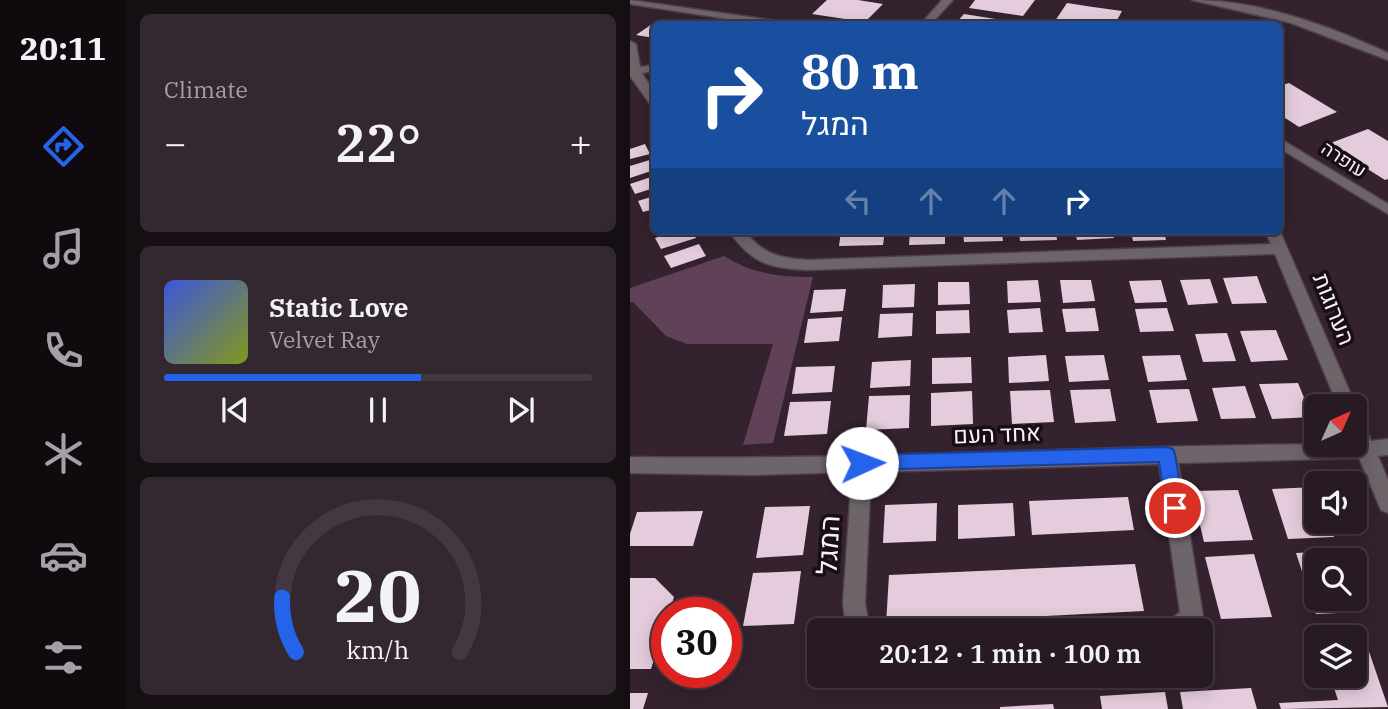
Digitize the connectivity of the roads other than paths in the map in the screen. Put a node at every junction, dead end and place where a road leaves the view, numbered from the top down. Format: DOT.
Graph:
graph roads {
  1 [pos="684,0"];
  2 [pos="948,0"];
  3 [pos="1197,0"];
  4 [pos="630,1"];
  5 [pos="672,8"];
  6 [pos="758,21"];
  7 [pos="929,21"];
  8 [pos="630,44"];
  9 [pos="1388,57"];
  10 [pos="651,68"];
  11 [pos="633,71"];
  12 [pos="651,97"];
  13 [pos="1283,144"];
  14 [pos="1388,210"];
  15 [pos="740,235"];
  16 [pos="1275,235"];
  17 [pos="1282,249"];
  18 [pos="1342,394"];
  19 [pos="1388,446"];
  20 [pos="1367,450"];
  21 [pos="1304,451"];
  22 [pos="1367,452"];
  23 [pos="1167,454"];
  24 [pos="862,463"];
  25 [pos="630,465"];
  26 [pos="1388,504"];
  27 [pos="856,618"];
  28 [pos="1190,618"];
  1 -- 5 [label="street"];
  2 -- 7 [label="street"];
  3 -- 9 [label="street"];
  4 -- 5 [label="street"];
  5 -- 6 [label="street"];
  8 -- 11 [label="street"];
  10 -- 11 [label="street"];
  11 -- 12 [label="street"];
  13 -- 14 [label="street, עופרה"];
  15 -- 17 [label="street"];
  16 -- 17 [label="street, הערוגות"];
  17 -- 18 [label="street, הערוגות"];
  19 -- 20 [label="street, אחד העם"];
  21 -- 23 [label="street, אחד העם"];
  22 -- 26 [label="street"];
  23 -- 24 [label="street, אחד העם"];
  23 -- 28 [label="street"];
  24 -- 25 [label="street, אחד העם"];
  24 -- 27 [label="street, המגל"];
}
